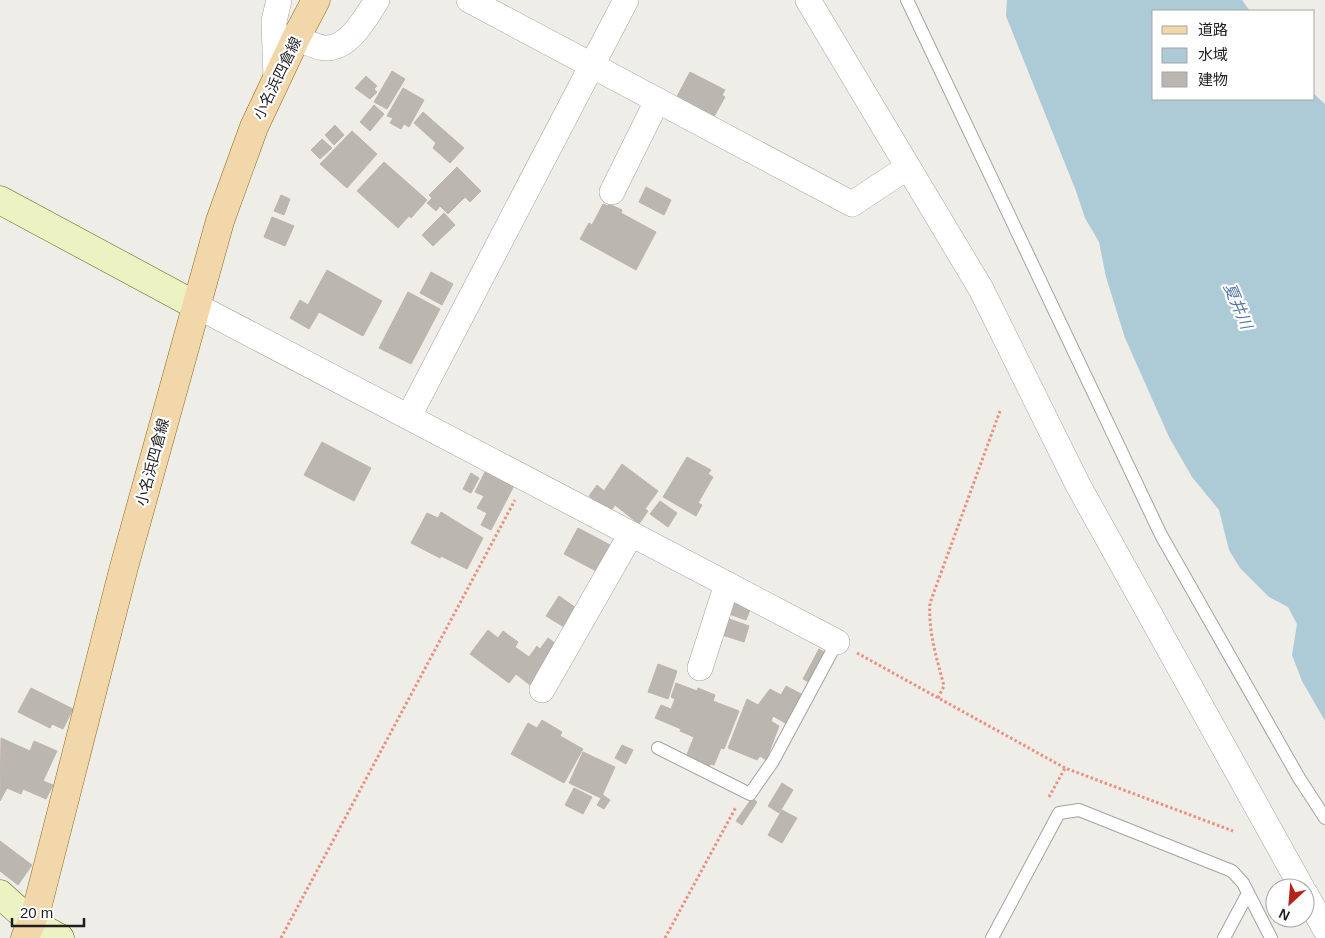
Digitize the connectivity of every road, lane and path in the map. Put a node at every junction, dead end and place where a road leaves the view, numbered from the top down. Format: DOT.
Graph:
graph roads {
  1 [pos="278,0"];
  2 [pos="316,0"];
  3 [pos="376,0"];
  4 [pos="469,0"];
  5 [pos="626,0"];
  6 [pos="808,0"];
  7 [pos="907,0"];
  8 [pos="296,38"];
  9 [pos="592,67"];
  10 [pos="276,80"];
  11 [pos="657,101"];
  12 [pos="908,167"];
  13 [pos="612,192"];
  14 [pos="0,200"];
  15 [pos="195,305"];
  16 [pos="1000,411"];
  17 [pos="410,416"];
  18 [pos="526,478"];
  19 [pos="631,534"];
  20 [pos="727,584"];
  21 [pos="837,642"];
  22 [pos="700,668"];
  23 [pos="542,690"];
  24 [pos="938,698"];
  25 [pos="658,748"];
  26 [pos="750,794"];
  27 [pos="1325,818"];
  28 [pos="1233,831"];
  29 [pos="1296,878"];
  30 [pos="0,894"];
  31 [pos="1247,895"];
  32 [pos="1315,911"];
  33 [pos="1325,929"];
  34 [pos="29,931"];
  35 [pos="60,938"];
  36 [pos="281,938"];
  37 [pos="665,938"];
  38 [pos="992,938"];
  39 [pos="1224,938"];
  40 [pos="1271,938"];
  1 -- 10 [label="street"];
  2 -- 8 [label="main road, 小名浜四倉線"];
  3 -- 8 [label="street"];
  4 -- 9 [label="street"];
  5 -- 9 [label="street"];
  6 -- 12 [label="street"];
  7 -- 27 [label="lane"];
  8 -- 10 [label="main road, 小名浜四倉線"];
  9 -- 11 [label="street"];
  9 -- 17 [label="street"];
  10 -- 15 [label="main road, 小名浜四倉線"];
  11 -- 12 [label="street"];
  11 -- 13 [label="street"];
  12 -- 29 [label="street"];
  14 -- 15 [label="street"];
  15 -- 17 [label="street"];
  15 -- 34 [label="main road, 小名浜四倉線"];
  16 -- 24 [label="path"];
  17 -- 18 [label="street"];
  18 -- 19 [label="street"];
  18 -- 36 [label="path"];
  19 -- 20 [label="street"];
  19 -- 23 [label="street"];
  20 -- 21 [label="street"];
  20 -- 22 [label="street"];
  21 -- 24 [label="path"];
  21 -- 26 [label="lane"];
  24 -- 28 [label="path"];
  25 -- 26 [label="lane"];
  26 -- 37 [label="path"];
  30 -- 34 [label="street"];
  31 -- 38 [label="lane"];
  31 -- 39 [label="lane"];
  31 -- 40 [label="lane"];
  32 -- 33 [label="street"];
  34 -- 35 [label="street"];
}
